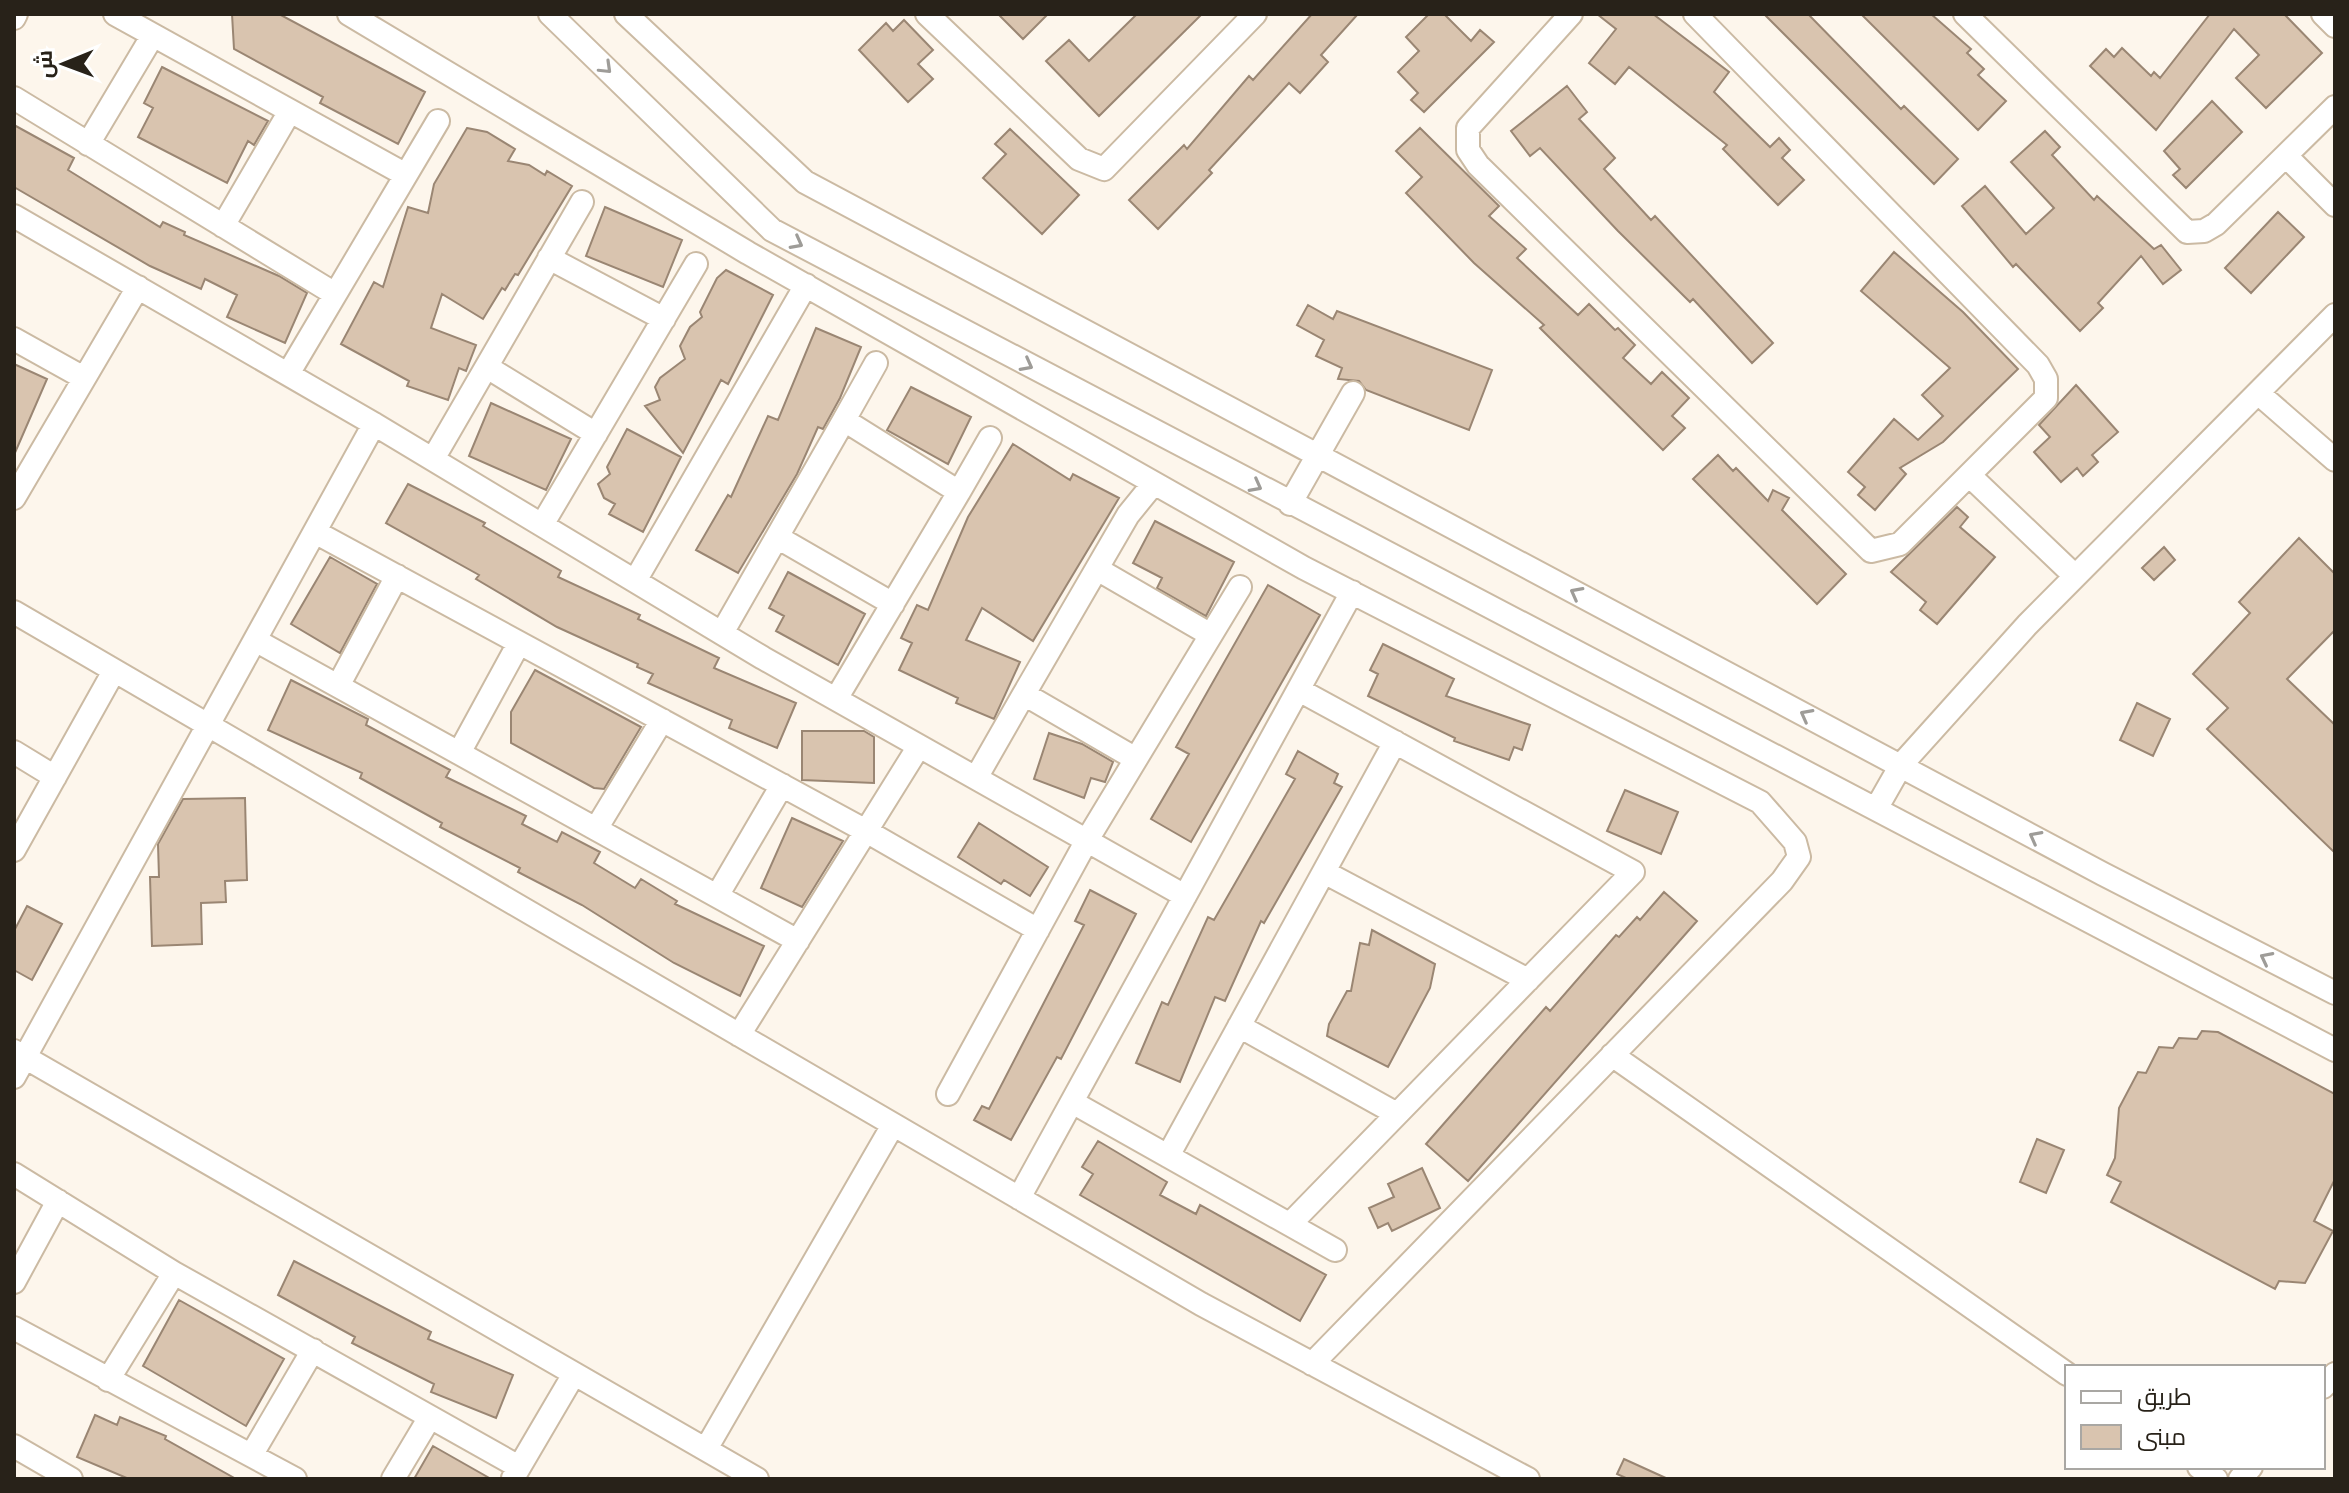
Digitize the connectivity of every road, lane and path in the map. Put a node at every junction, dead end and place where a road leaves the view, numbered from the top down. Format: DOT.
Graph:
graph roads {
  1 [pos="115,14"];
  2 [pos="349,14"];
  3 [pos="550,14"];
  4 [pos="626,14"];
  5 [pos="927,14"];
  6 [pos="1255,14"];
  7 [pos="1571,14"];
  8 [pos="1695,14"];
  9 [pos="1965,14"];
  10 [pos="2323,14"];
  11 [pos="2335,26"];
  12 [pos="153,35"];
  13 [pos="14,98"];
  14 [pos="2335,107"];
  15 [pos="290,111"];
  16 [pos="438,121"];
  17 [pos="88,144"];
  18 [pos="2286,156"];
  19 [pos="406,175"];
  20 [pos="582,202"];
  21 [pos="2335,205"];
  22 [pos="14,216"];
  23 [pos="223,226"];
  24 [pos="549,258"];
  25 [pos="696,264"];
  26 [pos="806,285"];
  27 [pos="138,287"];
  28 [pos="335,294"];
  29 [pos="2335,315"];
  30 [pos="664,319"];
  31 [pos="14,339"];
  32 [pos="876,363"];
  33 [pos="487,367"];
  34 [pos="288,374"];
  35 [pos="84,378"];
  36 [pos="1353,393"];
  37 [pos="2258,393"];
  38 [pos="844,420"];
  39 [pos="374,424"];
  40 [pos="596,434"];
  41 [pos="990,438"];
  42 [pos="1317,457"];
  43 [pos="433,459"];
  44 [pos="2335,460"];
  45 [pos="1969,475"];
  46 [pos="1154,483"];
  47 [pos="959,492"];
  48 [pos="15,494"];
  49 [pos="1290,504"];
  50 [pos="542,525"];
  51 [pos="315,532"];
  52 [pos="777,537"];
  53 [pos="1097,569"];
  54 [pos="397,576"];
  55 [pos="2075,576"];
  56 [pos="635,581"];
  57 [pos="1240,587"];
  58 [pos="1352,592"];
  59 [pos="893,604"];
  60 [pos="14,612"];
  61 [pos="722,633"];
  62 [pos="1211,635"];
  63 [pos="255,640"];
  64 [pos="519,643"];
  65 [pos="114,671"];
  66 [pos="338,686"];
  67 [pos="1299,690"];
  68 [pos="1024,694"];
  69 [pos="836,699"];
  70 [pos="662,720"];
  71 [pos="208,726"];
  72 [pos="1395,742"];
  73 [pos="919,746"];
  74 [pos="14,752"];
  75 [pos="459,753"];
  76 [pos="1136,759"];
  77 [pos="1901,765"];
  78 [pos="55,777"];
  79 [pos="985,783"];
  80 [pos="782,785"];
  81 [pos="1876,809"];
  82 [pos="596,829"];
  83 [pos="866,831"];
  84 [pos="1087,840"];
  85 [pos="14,850"];
  86 [pos="1324,872"];
  87 [pos="717,896"];
  88 [pos="1185,896"];
  89 [pos="1038,930"];
  90 [pos="798,941"];
  91 [pos="1528,980"];
  92 [pos="2335,993"];
  93 [pos="1239,1026"];
  94 [pos="739,1035"];
  95 [pos="2335,1050"];
  96 [pos="1612,1055"];
  97 [pos="18,1062"];
  98 [pos="948,1094"];
  99 [pos="1072,1102"];
  100 [pos="1397,1114"];
  101 [pos="893,1125"];
  102 [pos="1168,1156"];
  103 [pos="14,1174"];
  104 [pos="1019,1198"];
  105 [pos="58,1201"];
  106 [pos="1290,1224"];
  107 [pos="1335,1250"];
  108 [pos="174,1273"];
  109 [pos="14,1282"];
  110 [pos="14,1328"];
  111 [pos="313,1350"];
  112 [pos="1312,1364"];
  113 [pos="2065,1373"];
  114 [pos="574,1374"];
  115 [pos="108,1380"];
  116 [pos="430,1417"];
  117 [pos="706,1449"];
  118 [pos="16,1452"];
  119 [pos="252,1454"];
  120 [pos="516,1473"];
  121 [pos="71,1479"];
  122 [pos="295,1479"];
  123 [pos="393,1479"];
  124 [pos="757,1479"];
  125 [pos="1528,1479"];
  1 -- 12 [label="street"];
  2 -- 26 [label="street"];
  3 -- 49 [label="street, one-way"];
  4 -- 42 [label="street"];
  5 -- 6 [label="street"];
  7 -- 45 [label="street"];
  8 -- 45 [label="street"];
  9 -- 18 [label="street"];
  10 -- 11 [label="street"];
  12 -- 15 [label="street"];
  12 -- 17 [label="street"];
  13 -- 17 [label="street"];
  14 -- 18 [label="street"];
  15 -- 19 [label="street"];
  15 -- 23 [label="street"];
  16 -- 19 [label="street"];
  17 -- 23 [label="street"];
  18 -- 21 [label="street"];
  19 -- 28 [label="street"];
  20 -- 24 [label="street"];
  22 -- 27 [label="street"];
  23 -- 28 [label="street"];
  24 -- 30 [label="street"];
  24 -- 33 [label="street"];
  25 -- 30 [label="street"];
  26 -- 46 [label="street"];
  26 -- 56 [label="street"];
  27 -- 34 [label="street"];
  27 -- 35 [label="street"];
  28 -- 34 [label="street"];
  29 -- 37 [label="street"];
  30 -- 40 [label="street"];
  31 -- 35 [label="street"];
  32 -- 38 [label="street"];
  33 -- 40 [label="street"];
  33 -- 43 [label="street"];
  34 -- 39 [label="street"];
  35 -- 48 [label="street"];
  36 -- 42 [label="street"];
  37 -- 44 [label="street"];
  37 -- 55 [label="street"];
  38 -- 47 [label="street"];
  38 -- 52 [label="street"];
  39 -- 43 [label="street"];
  39 -- 51 [label="street"];
  40 -- 50 [label="street"];
  41 -- 47 [label="street"];
  42 -- 49 [label="street"];
  77 -- 42 [label="street, one-way"];
  43 -- 50 [label="street"];
  45 -- 55 [label="street"];
  46 -- 53 [label="street"];
  46 -- 58 [label="street"];
  47 -- 59 [label="street"];
  49 -- 81 [label="street"];
  50 -- 56 [label="street"];
  51 -- 54 [label="street"];
  51 -- 63 [label="street"];
  52 -- 59 [label="street"];
  52 -- 61 [label="street"];
  53 -- 62 [label="street"];
  53 -- 68 [label="street"];
  54 -- 64 [label="street"];
  54 -- 66 [label="street"];
  55 -- 77 [label="street"];
  56 -- 61 [label="street"];
  57 -- 62 [label="street"];
  58 -- 67 [label="street"];
  58 -- 96 [label="street"];
  59 -- 69 [label="street"];
  60 -- 65 [label="street"];
  61 -- 69 [label="street"];
  62 -- 76 [label="street"];
  63 -- 66 [label="street"];
  63 -- 71 [label="street"];
  64 -- 70 [label="street"];
  64 -- 75 [label="street"];
  65 -- 71 [label="street"];
  65 -- 78 [label="street"];
  66 -- 75 [label="street"];
  67 -- 72 [label="street"];
  67 -- 88 [label="street"];
  68 -- 76 [label="street"];
  68 -- 79 [label="street"];
  69 -- 73 [label="street"];
  70 -- 80 [label="street"];
  70 -- 82 [label="street"];
  71 -- 94 [label="street"];
  71 -- 97 [label="street"];
  72 -- 86 [label="street"];
  72 -- 91 [label="street"];
  73 -- 79 [label="street"];
  73 -- 83 [label="street"];
  74 -- 78 [label="street"];
  75 -- 82 [label="street"];
  76 -- 84 [label="street"];
  77 -- 81 [label="street"];
  92 -- 77 [label="street, one-way"];
  78 -- 85 [label="street"];
  79 -- 84 [label="street"];
  80 -- 83 [label="street"];
  80 -- 87 [label="street"];
  81 -- 95 [label="street"];
  82 -- 87 [label="street"];
  83 -- 89 [label="street"];
  83 -- 90 [label="street"];
  84 -- 88 [label="street"];
  84 -- 89 [label="street"];
  86 -- 91 [label="street"];
  86 -- 93 [label="street"];
  87 -- 90 [label="street"];
  88 -- 99 [label="street"];
  89 -- 98 [label="street"];
  90 -- 94 [label="street"];
  91 -- 100 [label="street"];
  93 -- 100 [label="street"];
  93 -- 102 [label="street"];
  94 -- 101 [label="street"];
  96 -- 112 [label="street"];
  96 -- 113 [label="street"];
  97 -- 114 [label="street"];
  99 -- 102 [label="street"];
  99 -- 104 [label="street"];
  100 -- 106 [label="street"];
  101 -- 104 [label="street"];
  101 -- 117 [label="street"];
  102 -- 106 [label="street"];
  103 -- 105 [label="street"];
  104 -- 112 [label="street"];
  105 -- 108 [label="street"];
  105 -- 109 [label="street"];
  106 -- 107 [label="street"];
  108 -- 111 [label="street"];
  108 -- 115 [label="street"];
  110 -- 115 [label="street"];
  111 -- 116 [label="street"];
  111 -- 119 [label="street"];
  112 -- 125 [label="street"];
  114 -- 117 [label="street"];
  114 -- 120 [label="street"];
  115 -- 119 [label="street"];
  116 -- 120 [label="street"];
  116 -- 123 [label="street"];
  117 -- 124 [label="street"];
  118 -- 121 [label="street"];
  119 -- 122 [label="street"];
}
